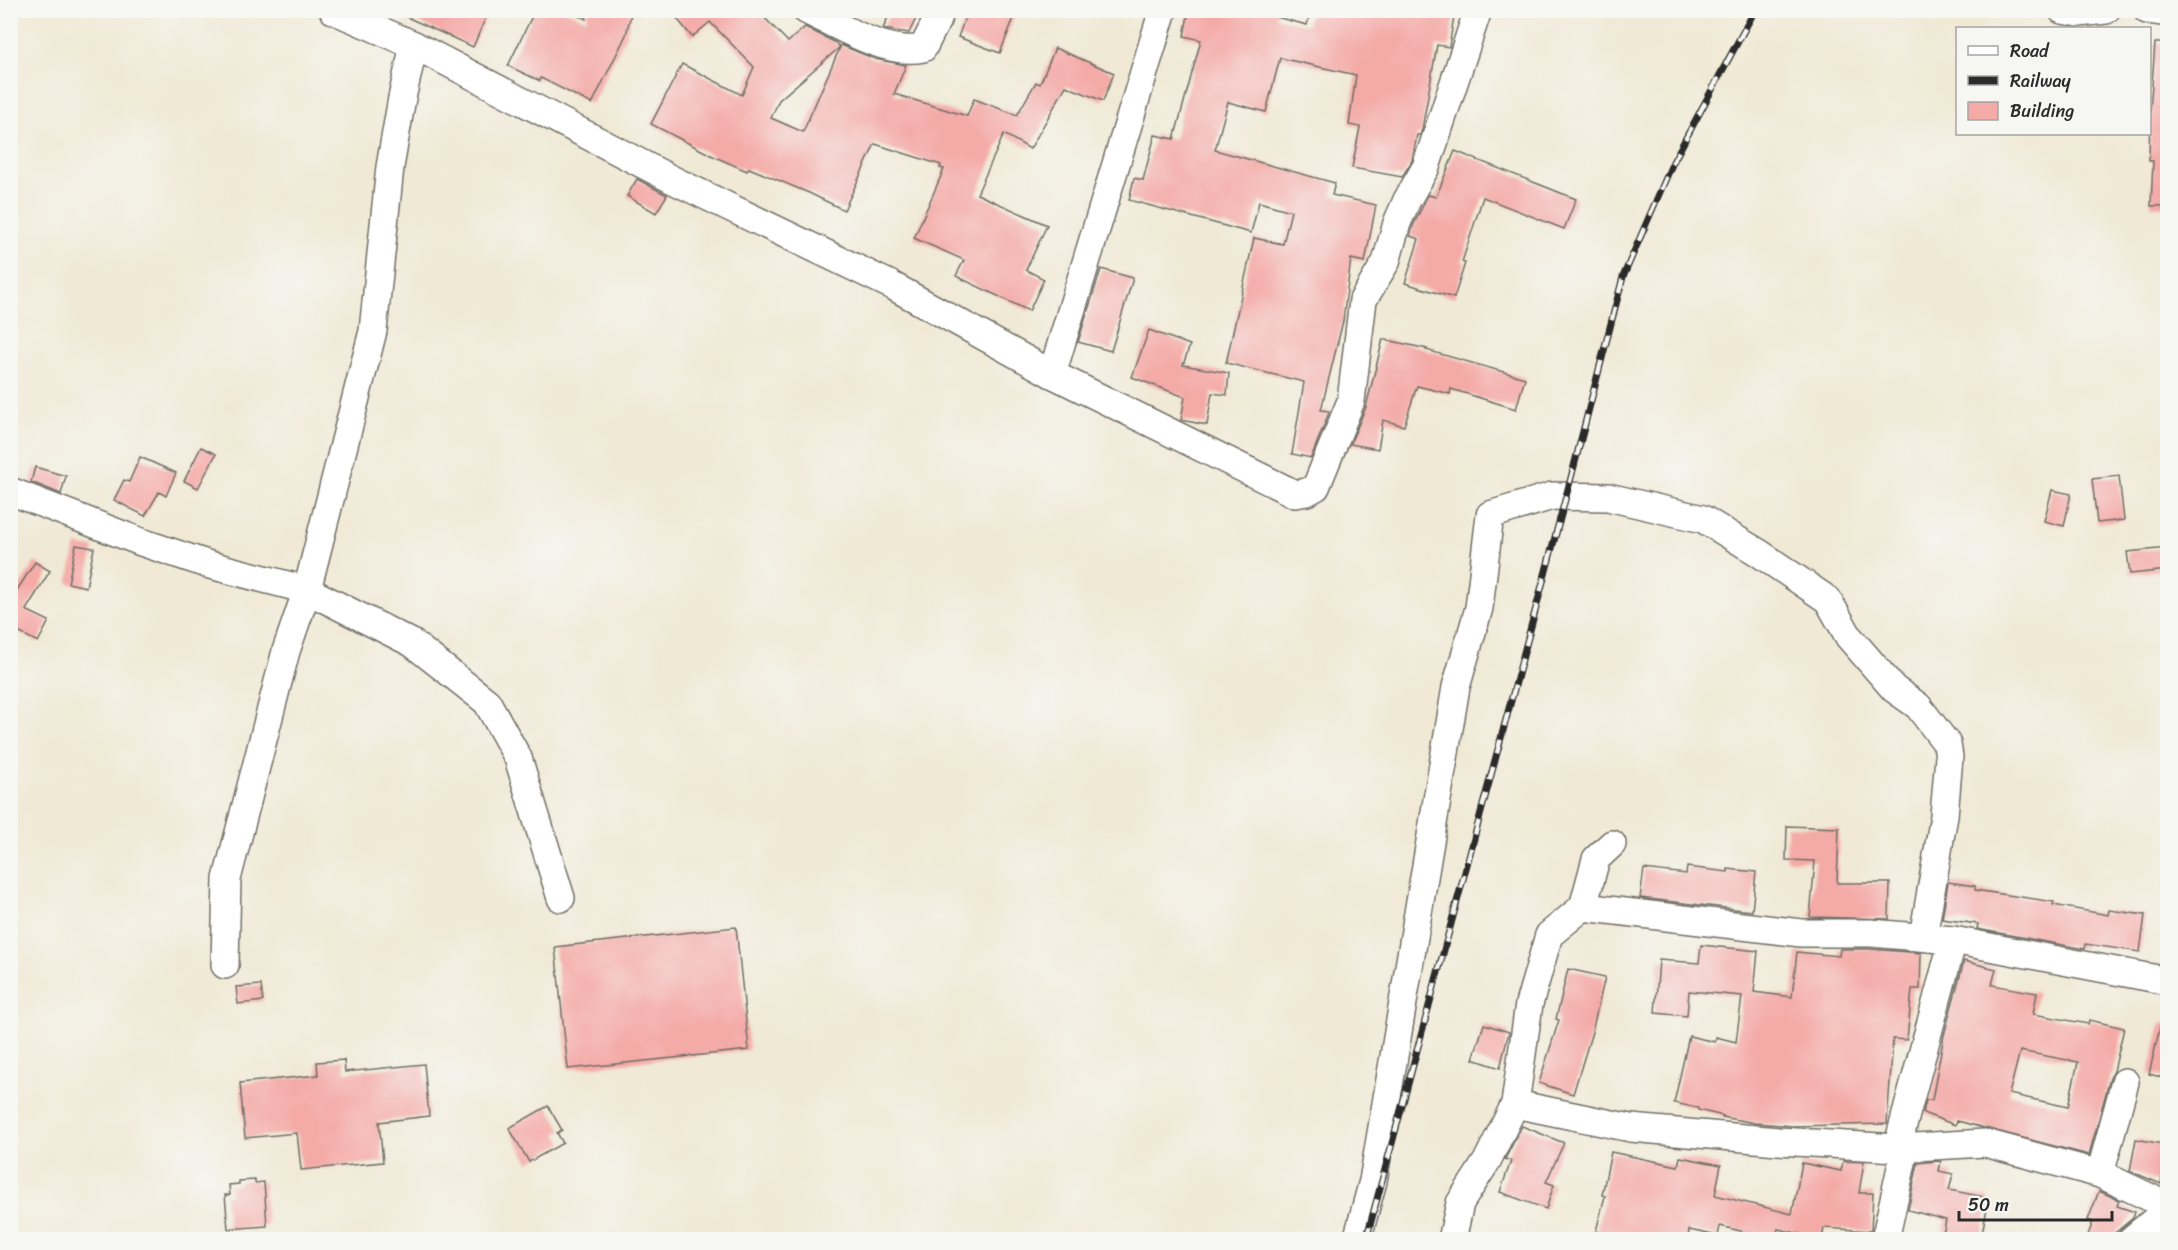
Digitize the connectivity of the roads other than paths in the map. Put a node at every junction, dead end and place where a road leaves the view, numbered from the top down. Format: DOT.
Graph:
graph roads {
  1 [pos="333,10"];
  2 [pos="806,10"];
  3 [pos="942,10"];
  4 [pos="1162,10"];
  5 [pos="1478,10"];
  6 [pos="2147,10"];
  7 [pos="2168,13"];
  8 [pos="414,45"];
  9 [pos="1052,374"];
  10 [pos="10,491"];
  11 [pos="307,590"];
  12 [pos="1612,844"];
  13 [pos="561,898"];
  14 [pos="1583,907"];
  15 [pos="1923,937"];
  16 [pos="1953,940"];
  17 [pos="225,965"];
  18 [pos="2168,981"];
  19 [pos="2125,1082"];
  20 [pos="1515,1104"];
  21 [pos="1901,1148"];
  22 [pos="2100,1174"];
  23 [pos="2168,1208"];
  24 [pos="1357,1239"];
  25 [pos="1452,1239"];
  26 [pos="1885,1239"];
  27 [pos="2131,1239"];
  1 -- 8 [label="street"];
  2 -- 3 [label="street"];
  4 -- 9 [label="street"];
  5 -- 9 [label="street"];
  6 -- 7 [label="street"];
  8 -- 9 [label="street"];
  8 -- 11 [label="street"];
  10 -- 11 [label="street"];
  11 -- 13 [label="street"];
  11 -- 17 [label="street"];
  12 -- 14 [label="street"];
  14 -- 15 [label="street"];
  14 -- 20 [label="street"];
  15 -- 16 [label="street"];
  15 -- 24 [label="street"];
  16 -- 18 [label="street"];
  16 -- 21 [label="street"];
  19 -- 22 [label="street"];
  20 -- 21 [label="street"];
  20 -- 25 [label="street"];
  21 -- 22 [label="street"];
  21 -- 26 [label="street"];
  22 -- 23 [label="street"];
  23 -- 27 [label="street"];
}
